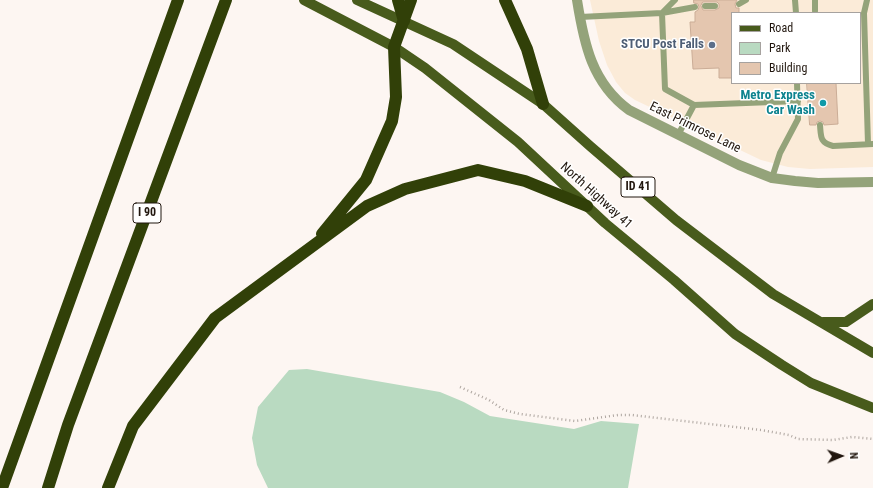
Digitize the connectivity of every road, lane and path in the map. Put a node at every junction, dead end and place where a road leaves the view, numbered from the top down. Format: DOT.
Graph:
graph roads {
  1 [pos="178,0"];
  2 [pos="226,0"];
  3 [pos="304,0"];
  4 [pos="357,0"];
  5 [pos="398,0"];
  6 [pos="411,0"];
  7 [pos="505,0"];
  8 [pos="577,0"];
  9 [pos="675,0"];
  10 [pos="746,0"];
  11 [pos="795,0"];
  12 [pos="815,0"];
  13 [pos="867,0"];
  14 [pos="739,4"];
  15 [pos="705,6"];
  16 [pos="715,6"];
  17 [pos="695,7"];
  18 [pos="815,10"];
  19 [pos="796,12"];
  20 [pos="662,14"];
  21 [pos="580,17"];
  22 [pos="404,21"];
  23 [pos="394,47"];
  24 [pos="797,84"];
  25 [pos="798,101"];
  26 [pos="543,104"];
  27 [pos="694,105"];
  28 [pos="820,125"];
  29 [pos="678,135"];
  30 [pos="870,144"];
  31 [pos="772,178"];
  32 [pos="873,182"];
  33 [pos="587,206"];
  34 [pos="311,248"];
  35 [pos="873,304"];
  36 [pos="821,322"];
  37 [pos="873,353"];
  38 [pos="460,387"];
  39 [pos="873,408"];
  40 [pos="873,439"];
  41 [pos="2,488"];
  42 [pos="48,488"];
  43 [pos="108,488"];
  1 -- 41 [label="highway"];
  2 -- 42 [label="highway, I 90"];
  3 -- 23 [label="main road, North Highway 41"];
  4 -- 22 [label="main road, ID 41"];
  5 -- 22 [label="highway"];
  6 -- 22 [label="highway"];
  7 -- 26 [label="highway"];
  8 -- 21 [label="street, East Primrose Lane"];
  9 -- 20 [label="lane"];
  10 -- 14 [label="lane"];
  11 -- 19 [label="lane"];
  12 -- 18 [label="lane"];
  13 -- 30 [label="lane"];
  15 -- 16 [label="lane"];
  17 -- 20 [label="lane"];
  20 -- 21 [label="lane"];
  20 -- 27 [label="lane"];
  21 -- 29 [label="street, East Primrose Lane"];
  22 -- 23 [label="highway"];
  22 -- 26 [label="main road, ID 41"];
  23 -- 33 [label="main road, North Highway 41"];
  23 -- 34 [label="highway"];
  24 -- 25 [label="lane"];
  25 -- 27 [label="lane"];
  25 -- 31 [label="lane"];
  26 -- 36 [label="main road, ID 41"];
  27 -- 29 [label="lane"];
  28 -- 30 [label="lane"];
  29 -- 31 [label="street, East Primrose Lane"];
  31 -- 32 [label="street, East Primrose Lane"];
  33 -- 34 [label="highway"];
  33 -- 39 [label="main road, North Highway 41"];
  34 -- 43 [label="highway"];
  35 -- 36 [label="main road"];
  36 -- 37 [label="main road, ID 41"];
  38 -- 40 [label="path"];
}
